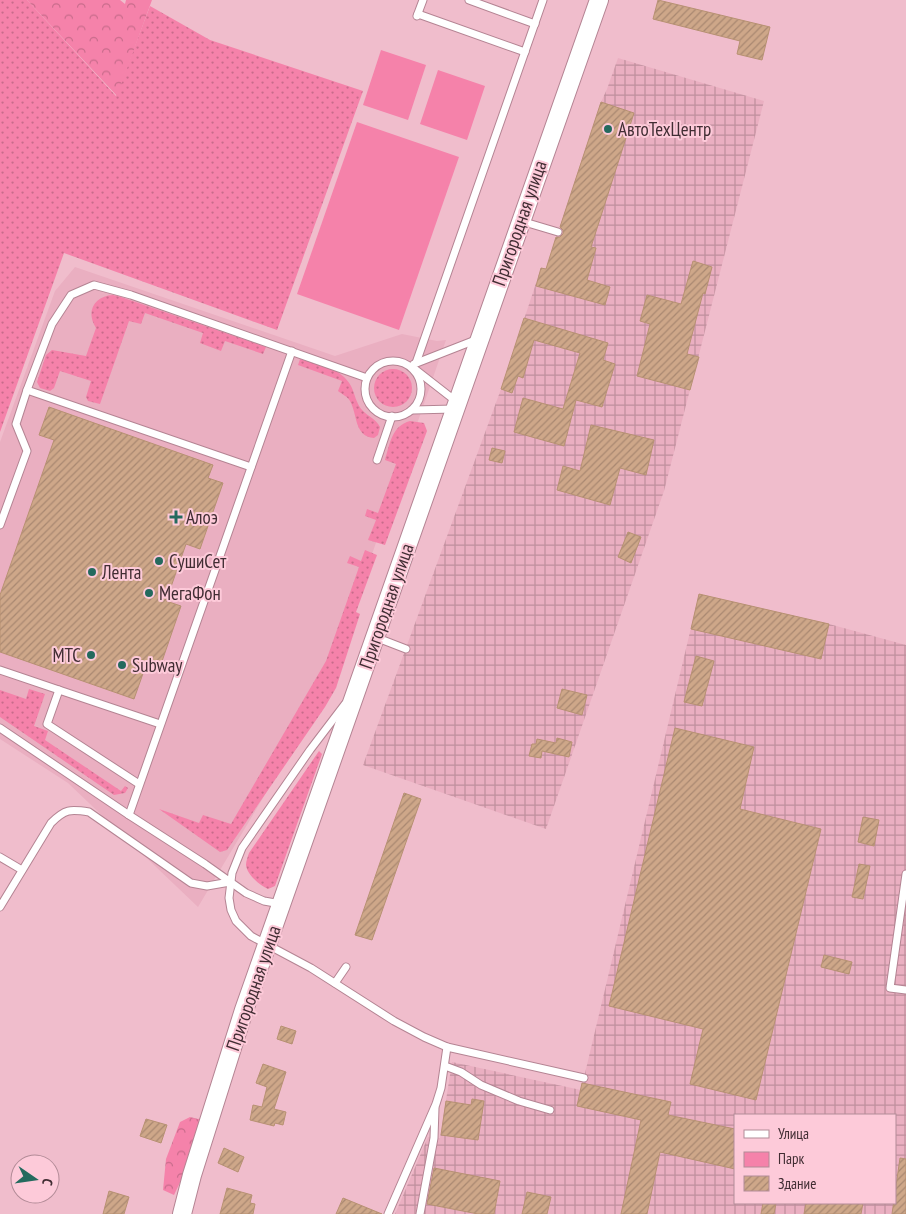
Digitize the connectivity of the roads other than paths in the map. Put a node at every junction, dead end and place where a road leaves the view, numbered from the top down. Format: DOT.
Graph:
graph roads {
  1 [pos="423,0"];
  2 [pos="469,0"];
  3 [pos="543,0"];
  4 [pos="599,0"];
  5 [pos="535,24"];
  6 [pos="525,52"];
  7 [pos="520,221"];
  8 [pos="558,232"];
  9 [pos="478,339"];
  10 [pos="292,351"];
  11 [pos="413,364"];
  12 [pos="366,378"];
  13 [pos="27,390"];
  14 [pos="456,405"];
  15 [pos="413,410"];
  16 [pos="392,416"];
  17 [pos="377,460"];
  18 [pos="251,467"];
  19 [pos="0,525"];
  20 [pos="375,637"];
  21 [pos="406,649"];
  22 [pos="0,670"];
  23 [pos="357,688"];
  24 [pos="59,690"];
  25 [pos="160,724"];
  26 [pos="0,728"];
  27 [pos="139,784"];
  28 [pos="129,815"];
  29 [pos="0,857"];
  30 [pos="22,870"];
  31 [pos="906,874"];
  32 [pos="230,882"];
  33 [pos="282,904"];
  34 [pos="0,907"];
  35 [pos="268,946"];
  36 [pos="346,967"];
  37 [pos="335,983"];
  38 [pos="906,990"];
  39 [pos="447,1047"];
  40 [pos="445,1066"];
  41 [pos="584,1078"];
  42 [pos="436,1104"];
  43 [pos="550,1110"];
  44 [pos="182,1214"];
  45 [pos="388,1214"];
  46 [pos="420,1214"];
  1 -- 6 [label="lane"];
  2 -- 5 [label="lane"];
  3 -- 5 [label="lane"];
  4 -- 7 [label="street, Пригородная улица"];
  5 -- 6 [label="lane"];
  6 -- 11 [label="lane"];
  7 -- 8 [label="lane"];
  7 -- 9 [label="street, Пригородная улица"];
  9 -- 11 [label="lane"];
  9 -- 14 [label="street, Пригородная улица"];
  10 -- 12 [label="lane"];
  10 -- 13 [label="lane"];
  10 -- 18 [label="lane"];
  11 -- 12 [label="lane"];
  11 -- 14 [label="lane"];
  11 -- 15 [label="lane"];
  12 -- 16 [label="lane"];
  13 -- 18 [label="lane"];
  13 -- 19 [label="lane"];
  14 -- 15 [label="lane"];
  14 -- 20 [label="street, Пригородная улица"];
  15 -- 16 [label="lane"];
  16 -- 17 [label="lane"];
  18 -- 25 [label="lane"];
  20 -- 21 [label="lane"];
  20 -- 23 [label="street, Пригородная улица"];
  22 -- 24 [label="lane"];
  23 -- 32 [label="lane"];
  23 -- 33 [label="street, Пригородная улица"];
  24 -- 25 [label="lane"];
  24 -- 27 [label="lane"];
  25 -- 27 [label="lane"];
  26 -- 28 [label="lane"];
  27 -- 28 [label="lane"];
  28 -- 32 [label="lane"];
  29 -- 30 [label="lane"];
  30 -- 32 [label="lane"];
  30 -- 34 [label="lane"];
  31 -- 38 [label="lane"];
  32 -- 33 [label="lane"];
  32 -- 35 [label="lane"];
  33 -- 35 [label="street, Пригородная улица"];
  35 -- 37 [label="lane"];
  35 -- 44 [label="street, Пригородная улица"];
  36 -- 37 [label="lane"];
  37 -- 39 [label="lane"];
  39 -- 40 [label="lane"];
  39 -- 41 [label="lane"];
  40 -- 42 [label="lane"];
  40 -- 43 [label="lane"];
  42 -- 45 [label="lane"];
  42 -- 46 [label="lane"];
}
